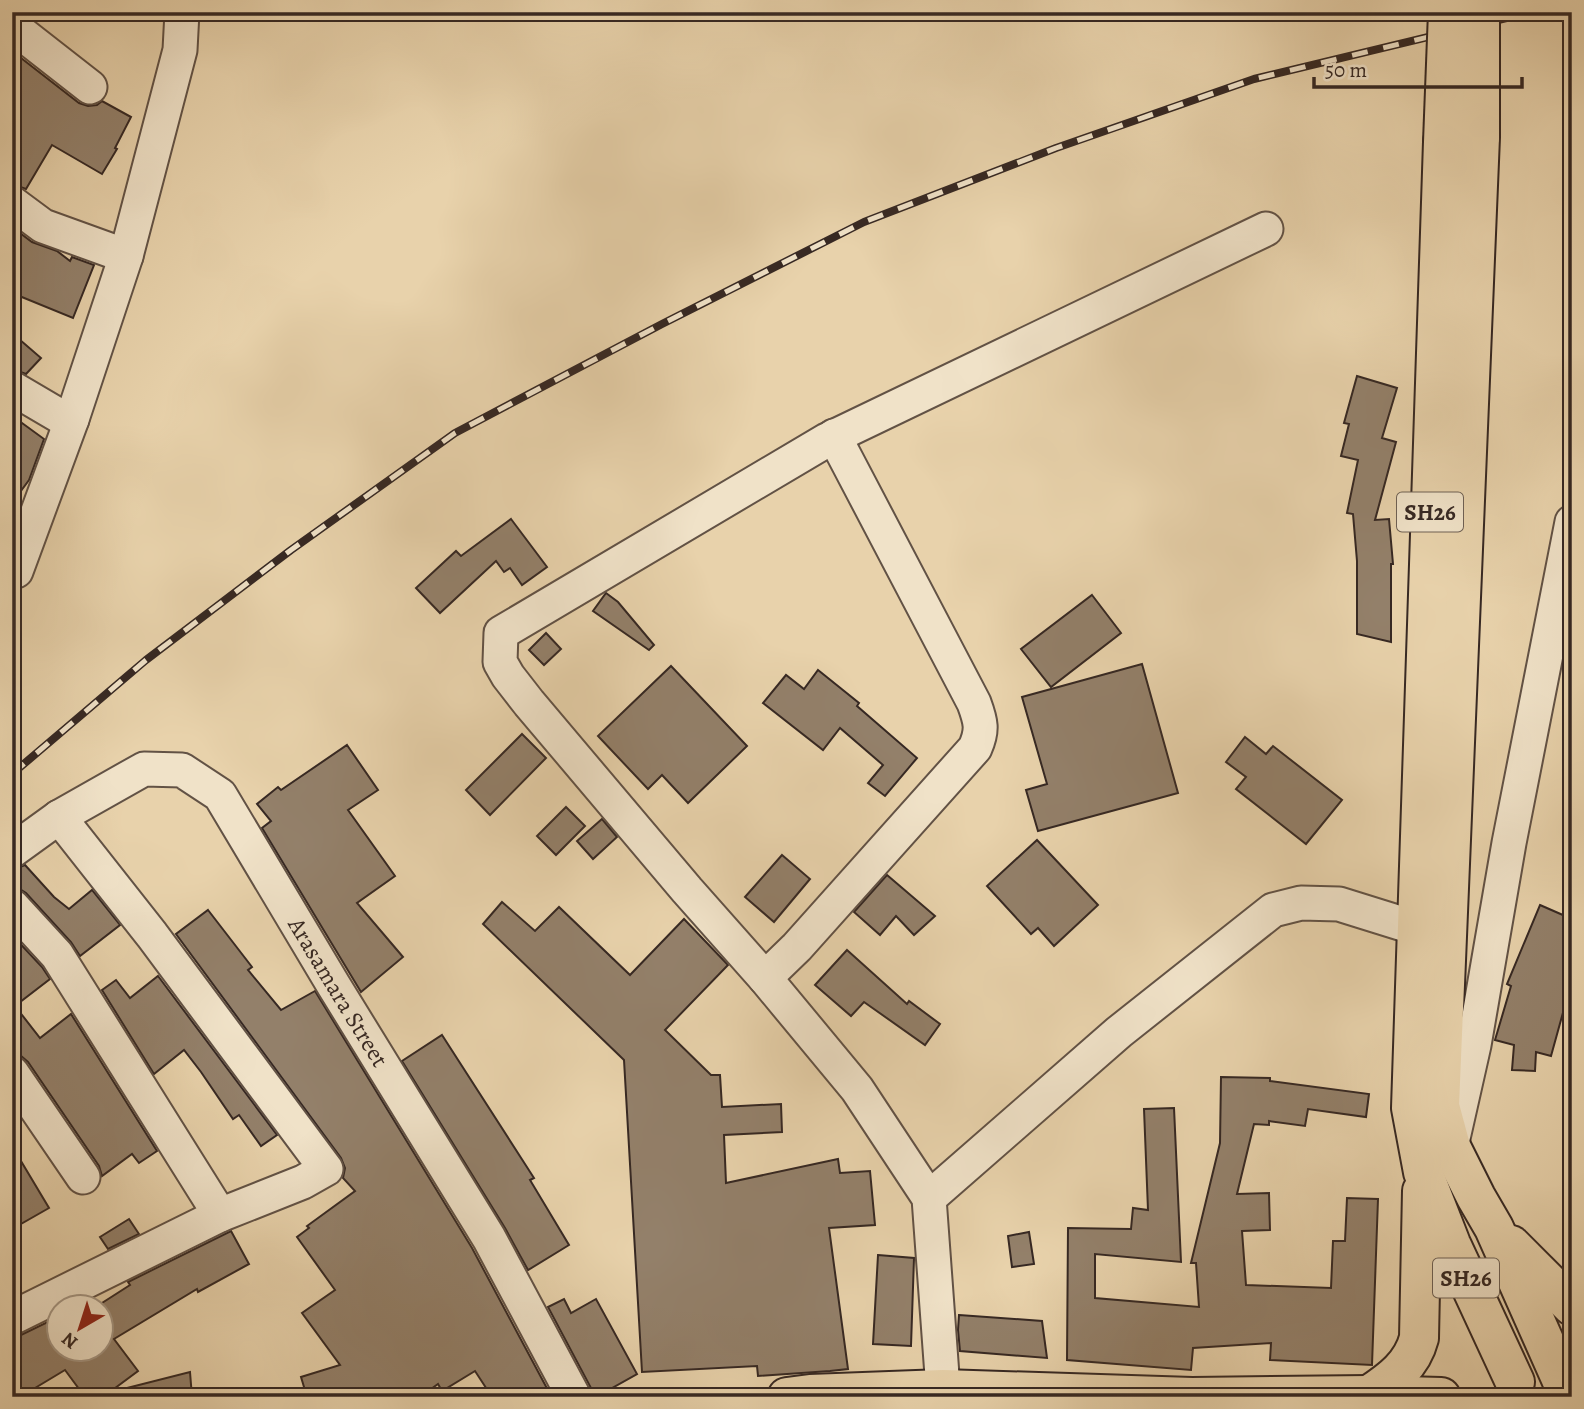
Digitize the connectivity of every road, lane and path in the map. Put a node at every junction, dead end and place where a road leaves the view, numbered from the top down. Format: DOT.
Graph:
graph roads {
  1 [pos="182,12"];
  2 [pos="1448,12"];
  3 [pos="1480,12"];
  4 [pos="12,26"];
  5 [pos="90,87"];
  6 [pos="1461,140"];
  7 [pos="12,203"];
  8 [pos="1266,229"];
  9 [pos="126,256"];
  10 [pos="12,388"];
  11 [pos="72,419"];
  12 [pos="834,436"];
  13 [pos="1572,522"];
  14 [pos="13,572"];
  15 [pos="59,817"];
  16 [pos="12,851"];
  17 [pos="12,906"];
  18 [pos="1416,928"];
  19 [pos="765,978"];
  20 [pos="12,1073"];
  21 [pos="1437,1159"];
  22 [pos="83,1177"];
  23 [pos="929,1198"];
  24 [pos="220,1215"];
  25 [pos="1494,1228"];
  26 [pos="1572,1306"];
  27 [pos="16,1309"];
  28 [pos="1567,1385"];
  29 [pos="943,1389"];
  30 [pos="1506,1389"];
  31 [pos="1369,1395"];
  32 [pos="574,1397"];
  33 [pos="787,1397"];
  34 [pos="1441,1397"];
  1 -- 9 [label="street"];
  2 -- 6 [label="main road, SH26, bridge"];
  3 -- 6 [label="main road, SH26, bridge"];
  4 -- 5 [label="street"];
  6 -- 18 [label="main road, SH26"];
  6 -- 21 [label="main road, SH26"];
  7 -- 9 [label="street"];
  8 -- 12 [label="street"];
  9 -- 11 [label="street"];
  10 -- 11 [label="street"];
  11 -- 14 [label="street"];
  12 -- 19 [label="street"];
  12 -- 19 [label="street"];
  13 -- 21 [label="street"];
  15 -- 16 [label="street, Arasamara Street"];
  15 -- 24 [label="street"];
  15 -- 32 [label="street, Arasamara Street"];
  17 -- 24 [label="street"];
  18 -- 21 [label="main road, SH26"];
  18 -- 23 [label="street"];
  19 -- 23 [label="street"];
  20 -- 22 [label="street"];
  21 -- 25 [label="main road, SH26"];
  21 -- 30 [label="main road, SH26"];
  21 -- 31 [label="main road"];
  23 -- 29 [label="street"];
  24 -- 27 [label="street"];
  25 -- 26 [label="main road"];
  25 -- 28 [label="main road, SH26"];
  28 -- 30 [label="main road"];
  29 -- 31 [label="main road"];
  29 -- 33 [label="main road"];
  31 -- 34 [label="main road"];
}
